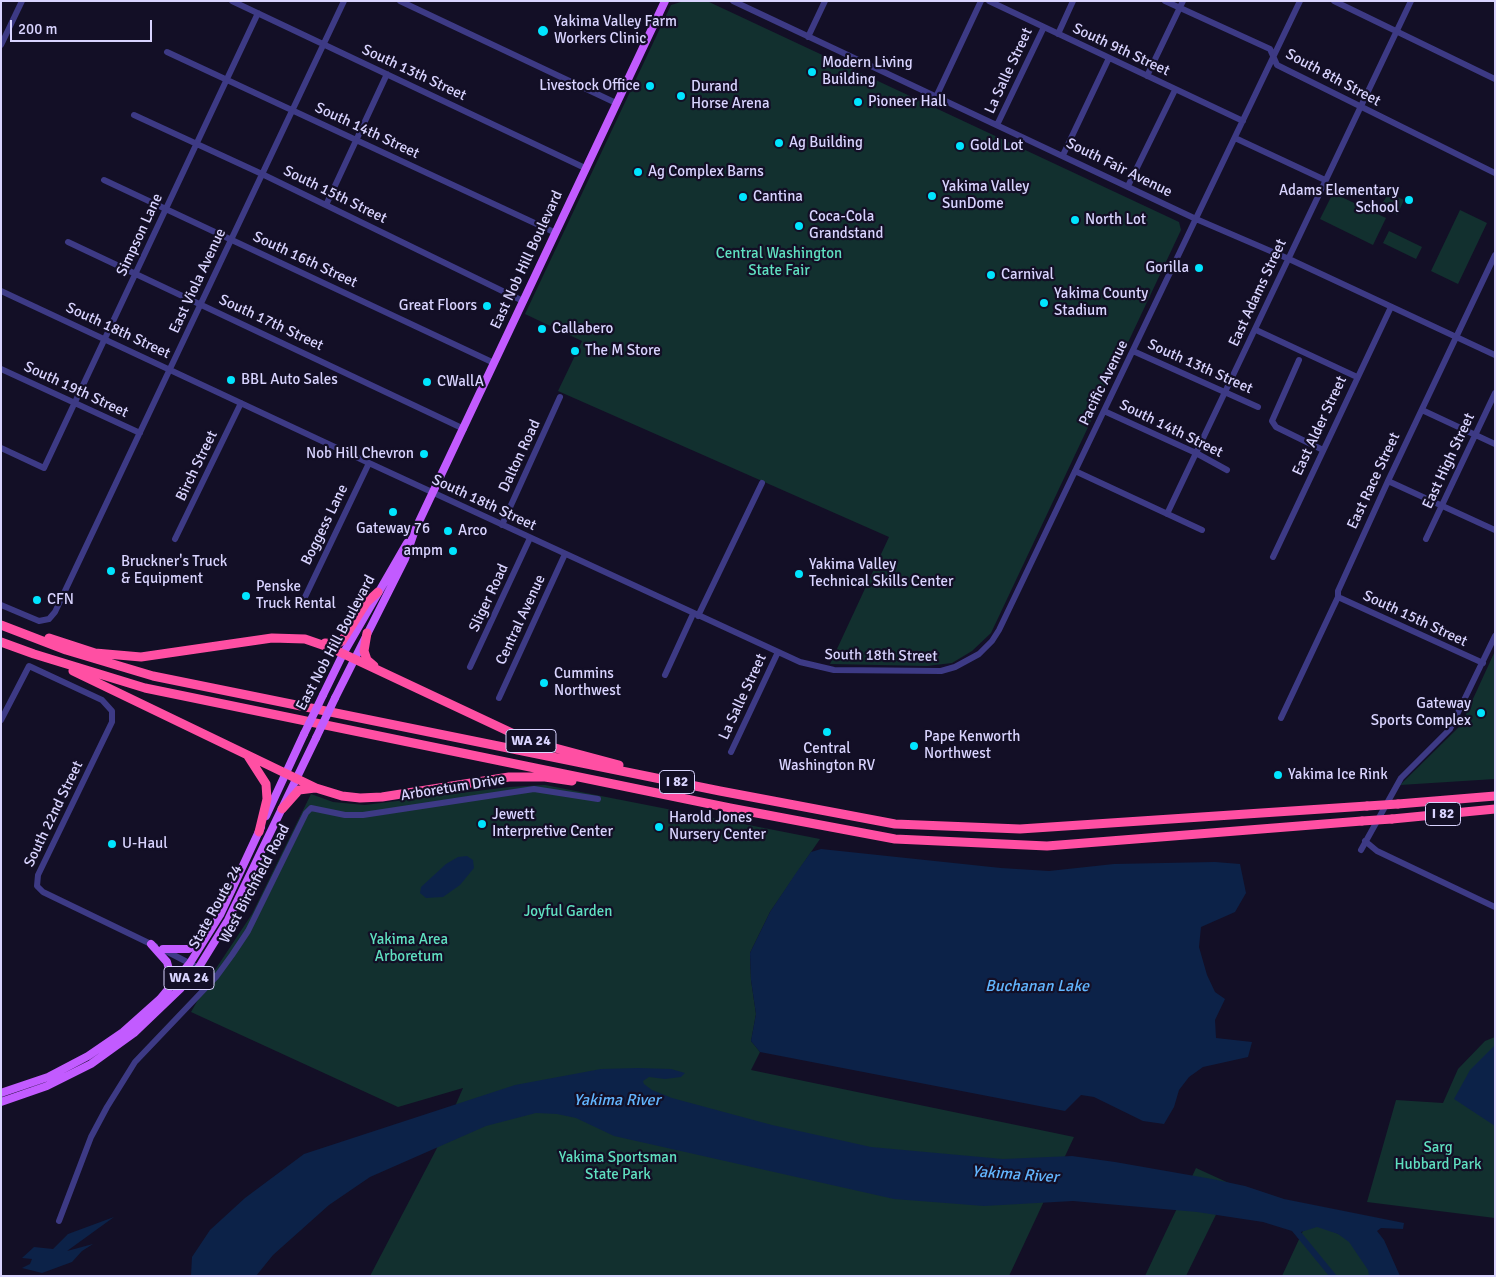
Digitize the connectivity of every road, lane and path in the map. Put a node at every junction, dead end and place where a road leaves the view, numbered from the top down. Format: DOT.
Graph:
graph roads {
  1 [pos="22,1"];
  2 [pos="232,1"];
  3 [pos="344,1"];
  4 [pos="400,1"];
  5 [pos="666,1"];
  6 [pos="733,1"];
  7 [pos="825,1"];
  8 [pos="981,1"];
  9 [pos="989,1"];
  10 [pos="1073,1"];
  11 [pos="1165,1"];
  12 [pos="1300,1"];
  13 [pos="1334,1"];
  14 [pos="1410,1"];
  15 [pos="1182,5"];
  16 [pos="258,13"];
  17 [pos="1044,27"];
  18 [pos="1396,32"];
  19 [pos="1058,34"];
  20 [pos="808,36"];
  21 [pos="324,44"];
  22 [pos="1,45"];
  23 [pos="167,52"];
  24 [pos="1274,57"];
  25 [pos="1109,58"];
  26 [pos="388,74"];
  27 [pos="1147,76"];
  28 [pos="227,79"];
  29 [pos="1495,79"];
  30 [pos="1176,90"];
  31 [pos="936,97"];
  32 [pos="616,103"];
  33 [pos="1361,107"];
  34 [pos="292,110"];
  35 [pos="134,115"];
  36 [pos="1243,121"];
  37 [pos="997,125"];
  38 [pos="1235,138"];
  39 [pos="357,140"];
  40 [pos="197,144"];
  41 [pos="1063,155"];
  42 [pos="586,168"];
  43 [pos="1495,173"];
  44 [pos="262,174"];
  45 [pos="104,180"];
  46 [pos="1325,180"];
  47 [pos="1128,186"];
  48 [pos="326,205"];
  49 [pos="166,209"];
  50 [pos="1196,219"];
  51 [pos="556,233"];
  52 [pos="231,239"];
  53 [pos="68,242"];
  54 [pos="1495,255"];
  55 [pos="1289,259"];
  56 [pos="1492,270"];
  57 [pos="136,273"];
  58 [pos="1,291"];
  59 [pos="523,301"];
  60 [pos="201,304"];
  61 [pos="1390,307"];
  62 [pos="1256,330"];
  63 [pos="1456,336"];
  64 [pos="106,338"];
  65 [pos="1133,351"];
  66 [pos="1495,355"];
  67 [pos="1299,360"];
  68 [pos="494,363"];
  69 [pos="1,369"];
  70 [pos="170,369"];
  71 [pos="1357,377"];
  72 [pos="1225,392"];
  73 [pos="1495,393"];
  74 [pos="560,397"];
  75 [pos="75,403"];
  76 [pos="241,403"];
  77 [pos="1258,407"];
  78 [pos="1422,410"];
  79 [pos="1104,411"];
  80 [pos="464,428"];
  81 [pos="140,434"];
  82 [pos="1475,435"];
  83 [pos="1495,444"];
  84 [pos="1,448"];
  85 [pos="1323,450"];
  86 [pos="1196,453"];
  87 [pos="369,464"];
  88 [pos="1227,470"];
  89 [pos="1075,471"];
  90 [pos="1388,481"];
  91 [pos="762,483"];
  92 [pos="433,492"];
  93 [pos="1442,505"];
  94 [pos="1167,514"];
  95 [pos="502,525"];
  96 [pos="415,530"];
  97 [pos="1202,530"];
  98 [pos="1495,530"];
  99 [pos="530,538"];
  100 [pos="176,539"];
  101 [pos="1426,539"];
  102 [pos="565,554"];
  103 [pos="1273,557"];
  104 [pos="378,592"];
  105 [pos="1338,596"];
  106 [pos="304,597"];
  107 [pos="1,605"];
  108 [pos="696,615"];
  109 [pos="1,621"];
  110 [pos="1,626"];
  111 [pos="367,633"];
  112 [pos="1495,636"];
  113 [pos="305,640"];
  114 [pos="1,642"];
  115 [pos="778,652"];
  116 [pos="34,654"];
  117 [pos="343,654"];
  118 [pos="354,659"];
  119 [pos="971,660"];
  120 [pos="1482,663"];
  121 [pos="470,667"];
  122 [pos="378,670"];
  123 [pos="665,675"];
  124 [pos="499,698"];
  125 [pos="1281,718"];
  126 [pos="1,720"];
  127 [pos="731,752"];
  128 [pos="246,754"];
  129 [pos="286,772"];
  130 [pos="298,777"];
  131 [pos="316,788"];
  132 [pos="720,791"];
  133 [pos="1495,796"];
  134 [pos="598,799"];
  135 [pos="311,808"];
  136 [pos="730,808"];
  137 [pos="282,809"];
  138 [pos="1495,809"];
  139 [pos="259,832"];
  140 [pos="1366,841"];
  141 [pos="1361,850"];
  142 [pos="1495,907"];
  143 [pos="206,938"];
  144 [pos="151,944"];
  145 [pos="163,949"];
  146 [pos="190,963"];
  147 [pos="199,967"];
  148 [pos="216,976"];
  149 [pos="173,984"];
  150 [pos="1,1093"];
  151 [pos="1,1102"];
  152 [pos="59,1221"];
  1 -- 22 [label="street"];
  2 -- 16 [label="street, South 13th Street"];
  3 -- 21 [label="street, East Viola Avenue"];
  4 -- 32 [label="street"];
  5 -- 32 [label="main road, East Nob Hill Boulevard"];
  6 -- 20 [label="street, South Fair Avenue"];
  7 -- 20 [label="street"];
  8 -- 31 [label="street"];
  9 -- 17 [label="street, South 9th Street"];
  10 -- 19 [label="street, La Salle Street"];
  11 -- 15 [label="street, South 8th Street"];
  12 -- 24 [label="street, Pacific Avenue"];
  13 -- 18 [label="street"];
  14 -- 18 [label="street, East Adams Street"];
  15 -- 24 [label="street, South 8th Street"];
  15 -- 27 [label="street"];
  16 -- 21 [label="street, South 13th Street"];
  16 -- 28 [label="street, Simpson Lane"];
  17 -- 19 [label="street, South 9th Street"];
  17 -- 37 [label="street, La Salle Street"];
  18 -- 29 [label="street"];
  18 -- 33 [label="street, East Adams Street"];
  19 -- 25 [label="street, South 9th Street"];
  20 -- 31 [label="street, South Fair Avenue"];
  21 -- 26 [label="street, South 13th Street"];
  21 -- 34 [label="street, East Viola Avenue"];
  23 -- 28 [label="street, South 14th Street"];
  24 -- 33 [label="street, South 8th Street"];
  24 -- 36 [label="street, Pacific Avenue"];
  25 -- 27 [label="street, South 9th Street"];
  25 -- 41 [label="street"];
  26 -- 39 [label="street"];
  26 -- 42 [label="street, South 13th Street"];
  27 -- 30 [label="street, South 9th Street"];
  28 -- 34 [label="street, South 14th Street"];
  28 -- 40 [label="street, Simpson Lane"];
  30 -- 36 [label="street, South 9th Street"];
  30 -- 47 [label="street"];
  31 -- 37 [label="street, South Fair Avenue"];
  32 -- 42 [label="main road, East Nob Hill Boulevard"];
  33 -- 43 [label="street, South 8th Street"];
  33 -- 46 [label="street, East Adams Street"];
  34 -- 39 [label="street, South 14th Street"];
  34 -- 44 [label="street, East Viola Avenue"];
  35 -- 40 [label="street, South 15th Street"];
  36 -- 38 [label="street, Pacific Avenue"];
  37 -- 41 [label="street, South Fair Avenue"];
  38 -- 46 [label="street"];
  38 -- 50 [label="street, Pacific Avenue"];
  39 -- 48 [label="street"];
  39 -- 51 [label="street, South 14th Street"];
  40 -- 44 [label="street, South 15th Street"];
  40 -- 49 [label="street, Simpson Lane"];
  41 -- 47 [label="street, South Fair Avenue"];
  42 -- 51 [label="main road, East Nob Hill Boulevard"];
  44 -- 48 [label="street, South 15th Street"];
  44 -- 52 [label="street, East Viola Avenue"];
  45 -- 49 [label="street, South 16th Street"];
  46 -- 55 [label="street, East Adams Street"];
  47 -- 50 [label="street, South Fair Avenue"];
  48 -- 59 [label="street, South 15th Street"];
  49 -- 52 [label="street, South 16th Street"];
  49 -- 57 [label="street, Simpson Lane"];
  50 -- 55 [label="street, South Fair Avenue"];
  50 -- 65 [label="street, Pacific Avenue"];
  51 -- 59 [label="main road, East Nob Hill Boulevard"];
  52 -- 60 [label="street, East Viola Avenue"];
  52 -- 68 [label="street, South 16th Street"];
  53 -- 57 [label="street, South 17th Street"];
  54 -- 56 [label="street, East Race Street"];
  55 -- 61 [label="street, South Fair Avenue"];
  55 -- 62 [label="street, East Adams Street"];
  56 -- 63 [label="street, East Race Street"];
  57 -- 60 [label="street, South 17th Street"];
  57 -- 64 [label="street, Simpson Lane"];
  58 -- 64 [label="street, South 18th Street"];
  59 -- 68 [label="main road, East Nob Hill Boulevard"];
  60 -- 70 [label="street, East Viola Avenue"];
  60 -- 80 [label="street, South 17th Street"];
  61 -- 63 [label="street, South Fair Avenue"];
  61 -- 71 [label="street, East Alder Street"];
  62 -- 71 [label="street"];
  62 -- 72 [label="street, East Adams Street"];
  63 -- 66 [label="street, South Fair Avenue"];
  63 -- 78 [label="street, East Race Street"];
  64 -- 70 [label="street, South 18th Street"];
  64 -- 75 [label="street, Simpson Lane"];
  65 -- 72 [label="street, South 13th Street"];
  65 -- 79 [label="street, Pacific Avenue"];
  67 -- 85 [label="street"];
  68 -- 80 [label="main road, East Nob Hill Boulevard"];
  69 -- 75 [label="street, South 19th Street"];
  70 -- 76 [label="street, South 18th Street"];
  70 -- 81 [label="street, East Viola Avenue"];
  71 -- 85 [label="street, East Alder Street"];
  72 -- 77 [label="street, South 13th Street"];
  72 -- 86 [label="street, East Adams Street"];
  73 -- 82 [label="street, East High Street"];
  74 -- 95 [label="street, Dalton Road"];
  75 -- 81 [label="street, South 19th Street"];
  75 -- 84 [label="street, Simpson Lane"];
  76 -- 87 [label="street, South 18th Street"];
  76 -- 100 [label="street, Birch Street"];
  78 -- 82 [label="street"];
  78 -- 90 [label="street, East Race Street"];
  79 -- 86 [label="street, South 14th Street"];
  79 -- 89 [label="street, Pacific Avenue"];
  80 -- 92 [label="main road, East Nob Hill Boulevard"];
  81 -- 107 [label="street, East Viola Avenue"];
  82 -- 83 [label="street"];
  82 -- 93 [label="street, East High Street"];
  85 -- 103 [label="street, East Alder Street"];
  86 -- 88 [label="street, South 14th Street"];
  86 -- 94 [label="street, East Adams Street"];
  87 -- 92 [label="street, South 18th Street"];
  87 -- 106 [label="street, Boggess Lane"];
  89 -- 94 [label="street"];
  89 -- 119 [label="street, Pacific Avenue"];
  90 -- 93 [label="street"];
  90 -- 105 [label="street, East Race Street"];
  91 -- 108 [label="street"];
  92 -- 95 [label="street, South 18th Street"];
  92 -- 96 [label="main road, East Nob Hill Boulevard"];
  93 -- 98 [label="street"];
  93 -- 101 [label="street, East High Street"];
  94 -- 97 [label="street"];
  95 -- 99 [label="street, South 18th Street"];
  96 -- 104 [label="main road, East Nob Hill Boulevard"];
  96 -- 111 [label="main road, East Nob Hill Boulevard"];
  99 -- 102 [label="street, South 18th Street"];
  99 -- 121 [label="street, Sliger Road"];
  102 -- 108 [label="street, South 18th Street"];
  102 -- 124 [label="street, Central Avenue"];
  104 -- 113 [label="highway"];
  104 -- 117 [label="main road, East Nob Hill Boulevard"];
  105 -- 120 [label="street, South 15th Street"];
  105 -- 125 [label="street, East Race Street"];
  108 -- 115 [label="street, South 18th Street"];
  108 -- 123 [label="street"];
  109 -- 113 [label="highway, WA 24"];
  110 -- 132 [label="highway, I 82"];
  111 -- 118 [label="main road, East Nob Hill Boulevard"];
  111 -- 122 [label="highway"];
  112 -- 120 [label="street"];
  113 -- 117 [label="highway, WA 24"];
  114 -- 116 [label="highway, I 82"];
  115 -- 119 [label="street, South 18th Street"];
  115 -- 127 [label="street, La Salle Street"];
  116 -- 128 [label="highway"];
  116 -- 136 [label="highway, I 82"];
  117 -- 118 [label="highway, WA 24"];
  117 -- 129 [label="main road, East Nob Hill Boulevard / WA 24, bridge"];
  118 -- 122 [label="highway, WA 24"];
  118 -- 130 [label="main road, East Nob Hill Boulevard / WA 24, bridge"];
  120 -- 140 [label="street"];
  122 -- 132 [label="highway, WA 24"];
  126 -- 144 [label="street, South 22nd Street"];
  128 -- 129 [label="highway"];
  128 -- 139 [label="highway, WA 24"];
  129 -- 130 [label="highway"];
  129 -- 139 [label="main road, State Route 24 / WA 24"];
  130 -- 131 [label="highway"];
  130 -- 137 [label="main road, State Route 24 / WA 24"];
  131 -- 136 [label="highway"];
  131 -- 137 [label="highway, WA 24"];
  132 -- 133 [label="highway, I 82, bridge"];
  134 -- 135 [label="street, Arboretum Drive"];
  135 -- 148 [label="street, West Birchfield Road"];
  136 -- 138 [label="highway, I 82, bridge"];
  137 -- 147 [label="main road, State Route 24 / WA 24"];
  139 -- 143 [label="main road, State Route 24 / WA 24"];
  140 -- 141 [label="street"];
  140 -- 142 [label="street"];
  143 -- 145 [label="main road"];
  143 -- 146 [label="main road, State Route 24 / WA 24"];
  144 -- 145 [label="street, South 22nd Street"];
  144 -- 149 [label="main road"];
  145 -- 146 [label="street, South 22nd Street"];
  146 -- 147 [label="street, South 22nd Street"];
  146 -- 149 [label="main road, State Route 24 / WA 24"];
  147 -- 148 [label="street, South 22nd Street"];
  147 -- 151 [label="main road, State Route 24 / WA 24"];
  148 -- 152 [label="street, West Birchfield Road"];
  149 -- 150 [label="main road, State Route 24 / WA 24"];
}
